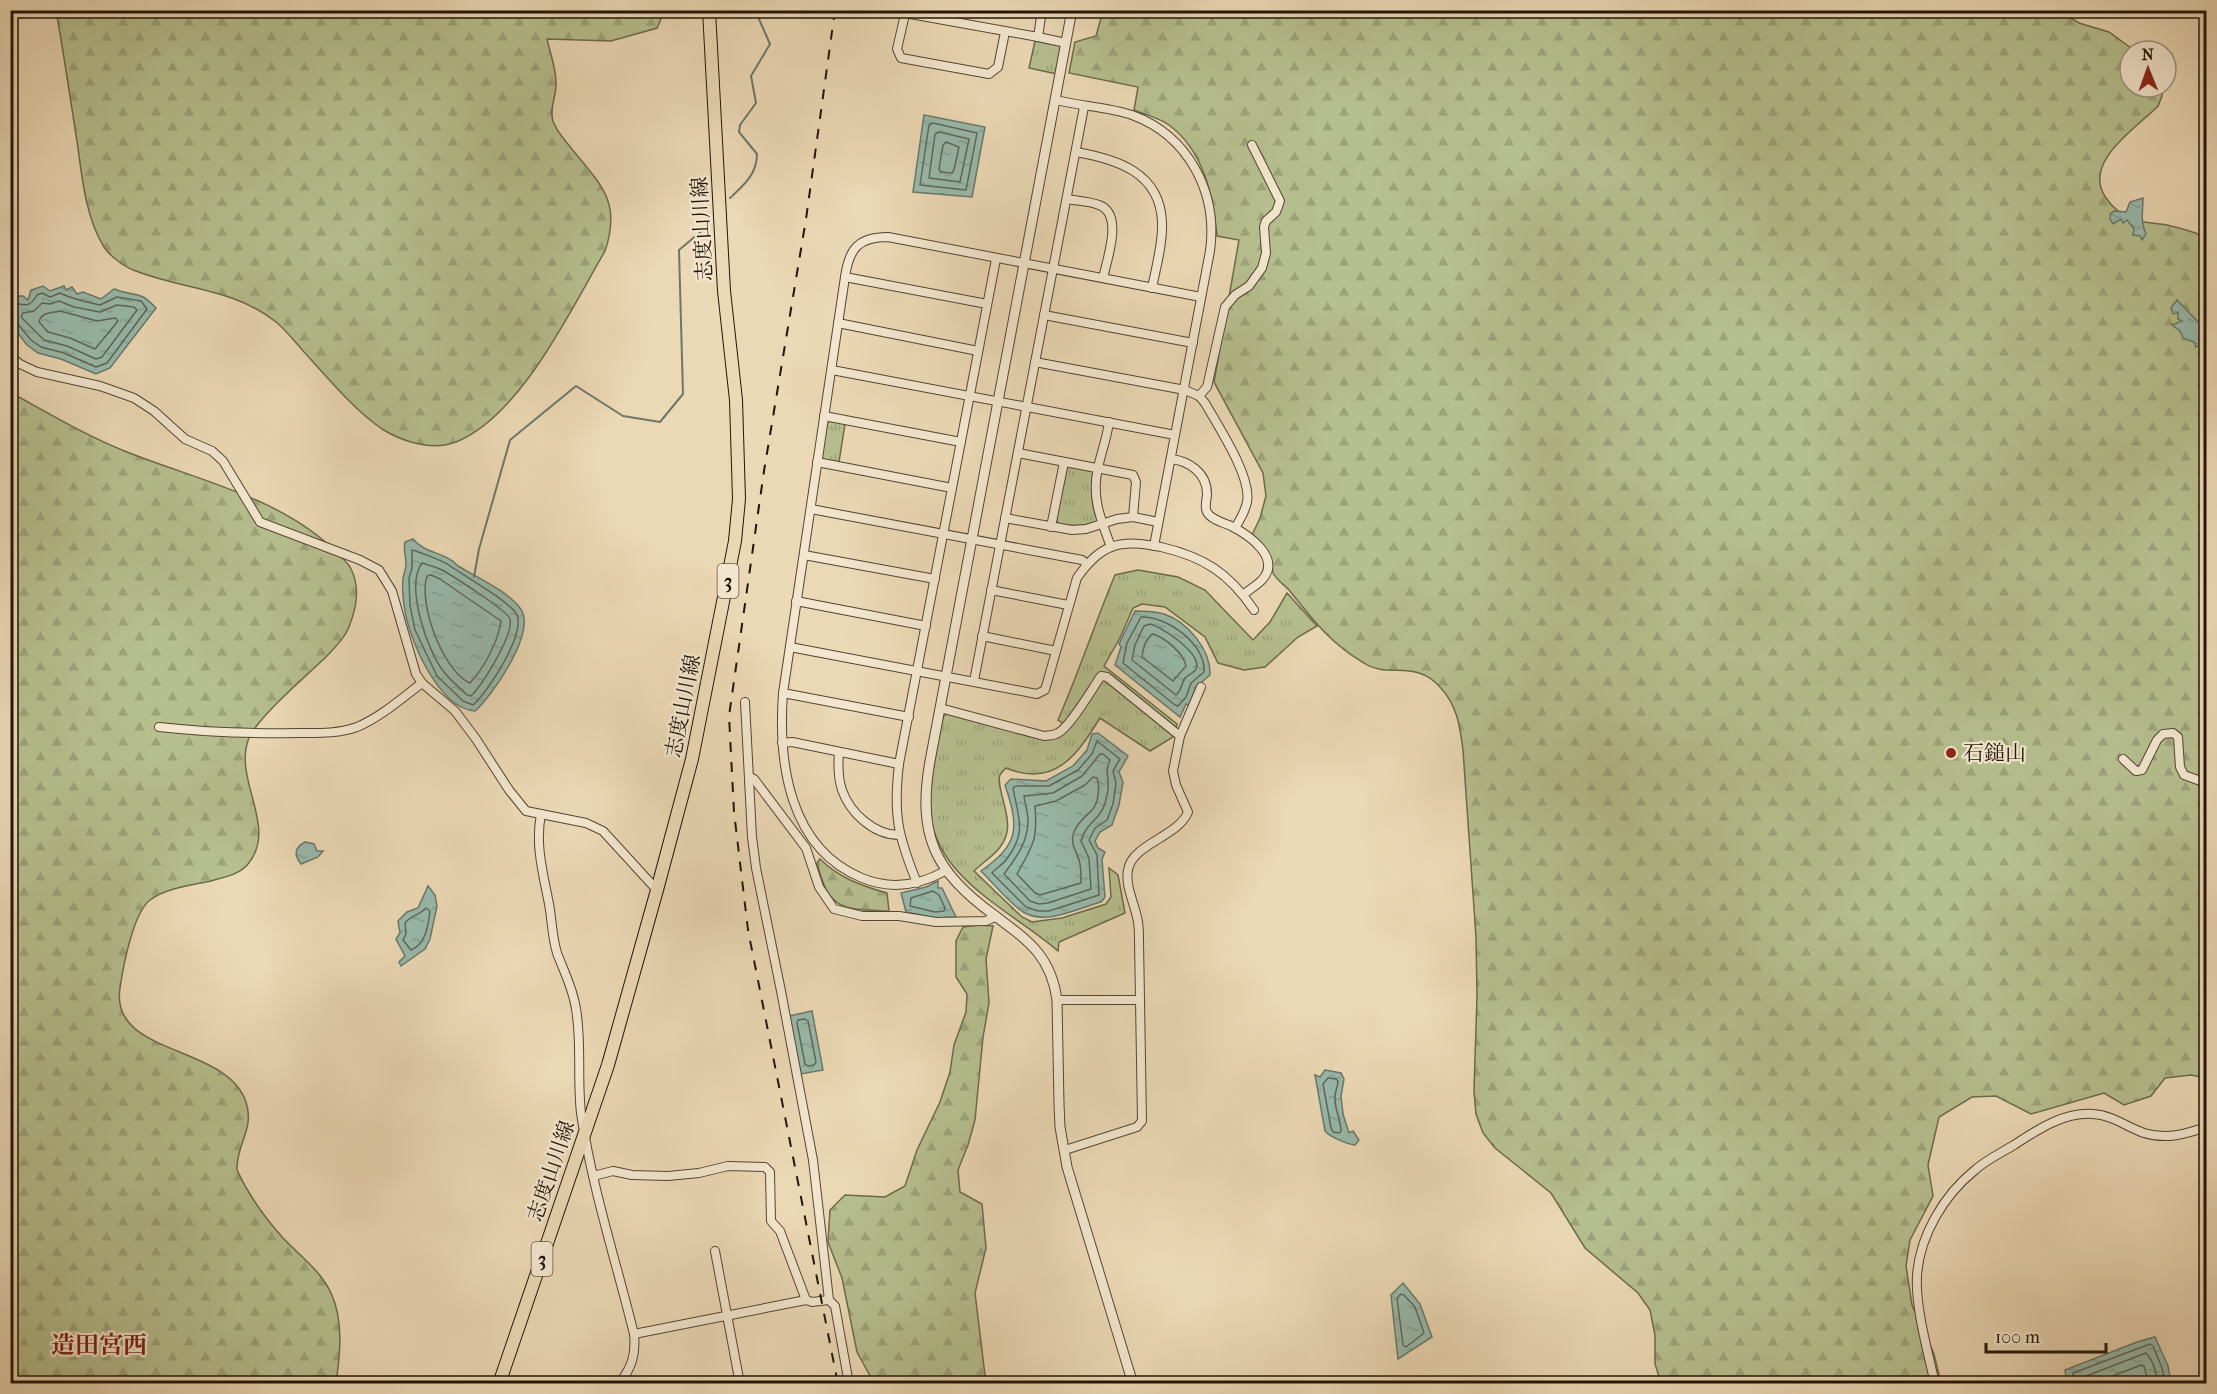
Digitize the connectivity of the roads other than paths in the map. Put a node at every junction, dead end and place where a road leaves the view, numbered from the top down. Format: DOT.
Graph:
graph roads {
  1 [pos="709,10"];
  2 [pos="1042,10"];
  3 [pos="1072,10"];
  4 [pos="905,12"];
  5 [pos="1005,32"];
  6 [pos="1038,38"];
  7 [pos="1066,43"];
  8 [pos="1056,100"];
  9 [pos="1084,106"];
  10 [pos="1252,146"];
  11 [pos="1076,152"];
  12 [pos="1066,199"];
  13 [pos="996,259"];
  14 [pos="1024,264"];
  15 [pos="1053,268"];
  16 [pos="845,277"];
  17 [pos="1103,278"];
  18 [pos="1152,288"];
  19 [pos="1201,297"];
  20 [pos="987,304"];
  21 [pos="1044,315"];
  22 [pos="838,323"];
  23 [pos="1193,344"];
  24 [pos="978,351"];
  25 [pos="10,356"];
  26 [pos="1035,362"];
  27 [pos="832,370"];
  28 [pos="1185,390"];
  29 [pos="970,396"];
  30 [pos="1199,396"];
  31 [pos="999,401"];
  32 [pos="1026,407"];
  33 [pos="824,416"];
  34 [pos="1110,422"];
  35 [pos="1175,435"];
  36 [pos="961,442"];
  37 [pos="1018,453"];
  38 [pos="1171,459"];
  39 [pos="817,462"];
  40 [pos="1064,462"];
  41 [pos="1097,469"];
  42 [pos="952,488"];
  43 [pos="811,509"];
  44 [pos="1133,517"];
  45 [pos="1005,518"];
  46 [pos="1158,522"];
  47 [pos="1102,524"];
  48 [pos="1051,527"];
  49 [pos="1235,528"];
  50 [pos="944,534"];
  51 [pos="973,539"];
  52 [pos="1000,544"];
  53 [pos="1154,546"];
  54 [pos="1111,547"];
  55 [pos="804,555"];
  56 [pos="1087,564"];
  57 [pos="935,579"];
  58 [pos="991,590"];
  59 [pos="1244,594"];
  60 [pos="796,601"];
  61 [pos="1068,605"];
  62 [pos="1254,610"];
  63 [pos="926,626"];
  64 [pos="982,636"];
  65 [pos="790,647"];
  66 [pos="1056,651"];
  67 [pos="918,672"];
  68 [pos="946,676"];
  69 [pos="974,681"];
  70 [pos="422,683"];
  71 [pos="1201,687"];
  72 [pos="783,693"];
  73 [pos="745,702"];
  74 [pos="940,708"];
  75 [pos="909,717"];
  76 [pos="159,727"];
  77 [pos="1180,735"];
  78 [pos="782,743"];
  79 [pos="839,752"];
  80 [pos="2123,759"];
  81 [pos="899,764"];
  82 [pos="750,777"];
  83 [pos="2206,783"];
  84 [pos="541,814"];
  85 [pos="899,835"];
  86 [pos="945,870"];
  87 [pos="917,883"];
  88 [pos="657,890"];
  89 [pos="995,916"];
  90 [pos="1057,1000"];
  91 [pos="1140,1000"];
  92 [pos="2206,1127"];
  93 [pos="585,1134"];
  94 [pos="1065,1150"];
  95 [pos="593,1176"];
  96 [pos="715,1251"];
  97 [pos="806,1300"];
  98 [pos="829,1300"];
  99 [pos="728,1316"];
  100 [pos="634,1334"];
  101 [pos="499,1383"];
  102 [pos="619,1383"];
  103 [pos="740,1383"];
  104 [pos="849,1383"];
  105 [pos="1133,1383"];
  106 [pos="1935,1383"];
  1 -- 88 [label="main road, 志度山川線 / 3"];
  2 -- 6 [label="street"];
  3 -- 7 [label="street"];
  4 -- 5 [label="street"];
  4 -- 5 [label="street"];
  5 -- 6 [label="street"];
  6 -- 7 [label="street"];
  7 -- 8 [label="street"];
  8 -- 9 [label="street"];
  8 -- 14 [label="street"];
  9 -- 11 [label="street"];
  9 -- 19 [label="street"];
  10 -- 30 [label="street"];
  11 -- 12 [label="street"];
  11 -- 18 [label="street"];
  12 -- 15 [label="street"];
  12 -- 17 [label="street"];
  13 -- 14 [label="street"];
  13 -- 16 [label="street"];
  13 -- 20 [label="street"];
  14 -- 15 [label="street"];
  14 -- 31 [label="street"];
  15 -- 17 [label="street"];
  15 -- 21 [label="street"];
  16 -- 20 [label="street"];
  16 -- 22 [label="street"];
  17 -- 18 [label="street"];
  18 -- 19 [label="street"];
  19 -- 23 [label="street"];
  20 -- 24 [label="street"];
  21 -- 23 [label="street"];
  21 -- 26 [label="street"];
  22 -- 24 [label="street"];
  22 -- 27 [label="street"];
  23 -- 28 [label="street"];
  24 -- 29 [label="street"];
  25 -- 70 [label="street"];
  26 -- 28 [label="street"];
  26 -- 32 [label="street"];
  27 -- 29 [label="street"];
  27 -- 33 [label="street"];
  28 -- 30 [label="street"];
  28 -- 35 [label="street"];
  29 -- 31 [label="street"];
  29 -- 36 [label="street"];
  30 -- 49 [label="street"];
  31 -- 32 [label="street"];
  31 -- 51 [label="street"];
  32 -- 34 [label="street"];
  32 -- 37 [label="street"];
  33 -- 36 [label="street"];
  33 -- 39 [label="street"];
  34 -- 35 [label="street"];
  34 -- 41 [label="street"];
  35 -- 38 [label="street"];
  36 -- 42 [label="street"];
  37 -- 40 [label="street"];
  37 -- 45 [label="street"];
  38 -- 46 [label="street"];
  38 -- 49 [label="street"];
  39 -- 42 [label="street"];
  39 -- 43 [label="street"];
  40 -- 41 [label="street"];
  40 -- 48 [label="street"];
  41 -- 44 [label="street"];
  41 -- 47 [label="street"];
  42 -- 50 [label="street"];
  43 -- 50 [label="street"];
  43 -- 55 [label="street"];
  44 -- 46 [label="street"];
  44 -- 47 [label="street"];
  45 -- 48 [label="street"];
  45 -- 52 [label="street"];
  46 -- 53 [label="street"];
  47 -- 48 [label="street"];
  47 -- 54 [label="street"];
  49 -- 59 [label="street"];
  50 -- 51 [label="street"];
  50 -- 57 [label="street"];
  51 -- 52 [label="street"];
  51 -- 68 [label="street"];
  52 -- 56 [label="street"];
  52 -- 58 [label="street"];
  53 -- 54 [label="street"];
  53 -- 59 [label="street"];
  54 -- 56 [label="street"];
  55 -- 57 [label="street"];
  55 -- 60 [label="street"];
  56 -- 61 [label="street"];
  57 -- 63 [label="street"];
  58 -- 61 [label="street"];
  58 -- 64 [label="street"];
  59 -- 62 [label="street"];
  60 -- 63 [label="street"];
  60 -- 65 [label="street"];
  61 -- 66 [label="street"];
  63 -- 67 [label="street"];
  64 -- 66 [label="street"];
  64 -- 69 [label="street"];
  65 -- 67 [label="street"];
  65 -- 72 [label="street"];
  66 -- 69 [label="street"];
  67 -- 68 [label="street"];
  67 -- 75 [label="street"];
  68 -- 69 [label="street"];
  68 -- 74 [label="street"];
  70 -- 76 [label="street"];
  70 -- 84 [label="street"];
  71 -- 77 [label="street"];
  72 -- 75 [label="street"];
  72 -- 78 [label="street"];
  73 -- 82 [label="street"];
  74 -- 77 [label="street"];
  74 -- 86 [label="street"];
  75 -- 81 [label="street"];
  77 -- 91 [label="street"];
  78 -- 79 [label="street"];
  78 -- 87 [label="street"];
  79 -- 81 [label="street"];
  79 -- 85 [label="street"];
  80 -- 83 [label="street"];
  81 -- 85 [label="street"];
  82 -- 89 [label="street"];
  82 -- 98 [label="street"];
  84 -- 88 [label="street"];
  84 -- 93 [label="street"];
  85 -- 87 [label="street"];
  86 -- 87 [label="street"];
  86 -- 89 [label="street"];
  88 -- 93 [label="main road, 志度山川線 / 3"];
  89 -- 90 [label="street"];
  90 -- 91 [label="street"];
  90 -- 94 [label="street"];
  91 -- 94 [label="street"];
  92 -- 106 [label="street"];
  93 -- 95 [label="street"];
  93 -- 101 [label="main road, 志度山川線 / 3"];
  94 -- 105 [label="street"];
  95 -- 97 [label="street"];
  95 -- 100 [label="street"];
  96 -- 99 [label="street"];
  97 -- 98 [label="street"];
  97 -- 99 [label="street"];
  98 -- 104 [label="street"];
  99 -- 100 [label="street"];
  99 -- 103 [label="street"];
  100 -- 102 [label="street"];
}
